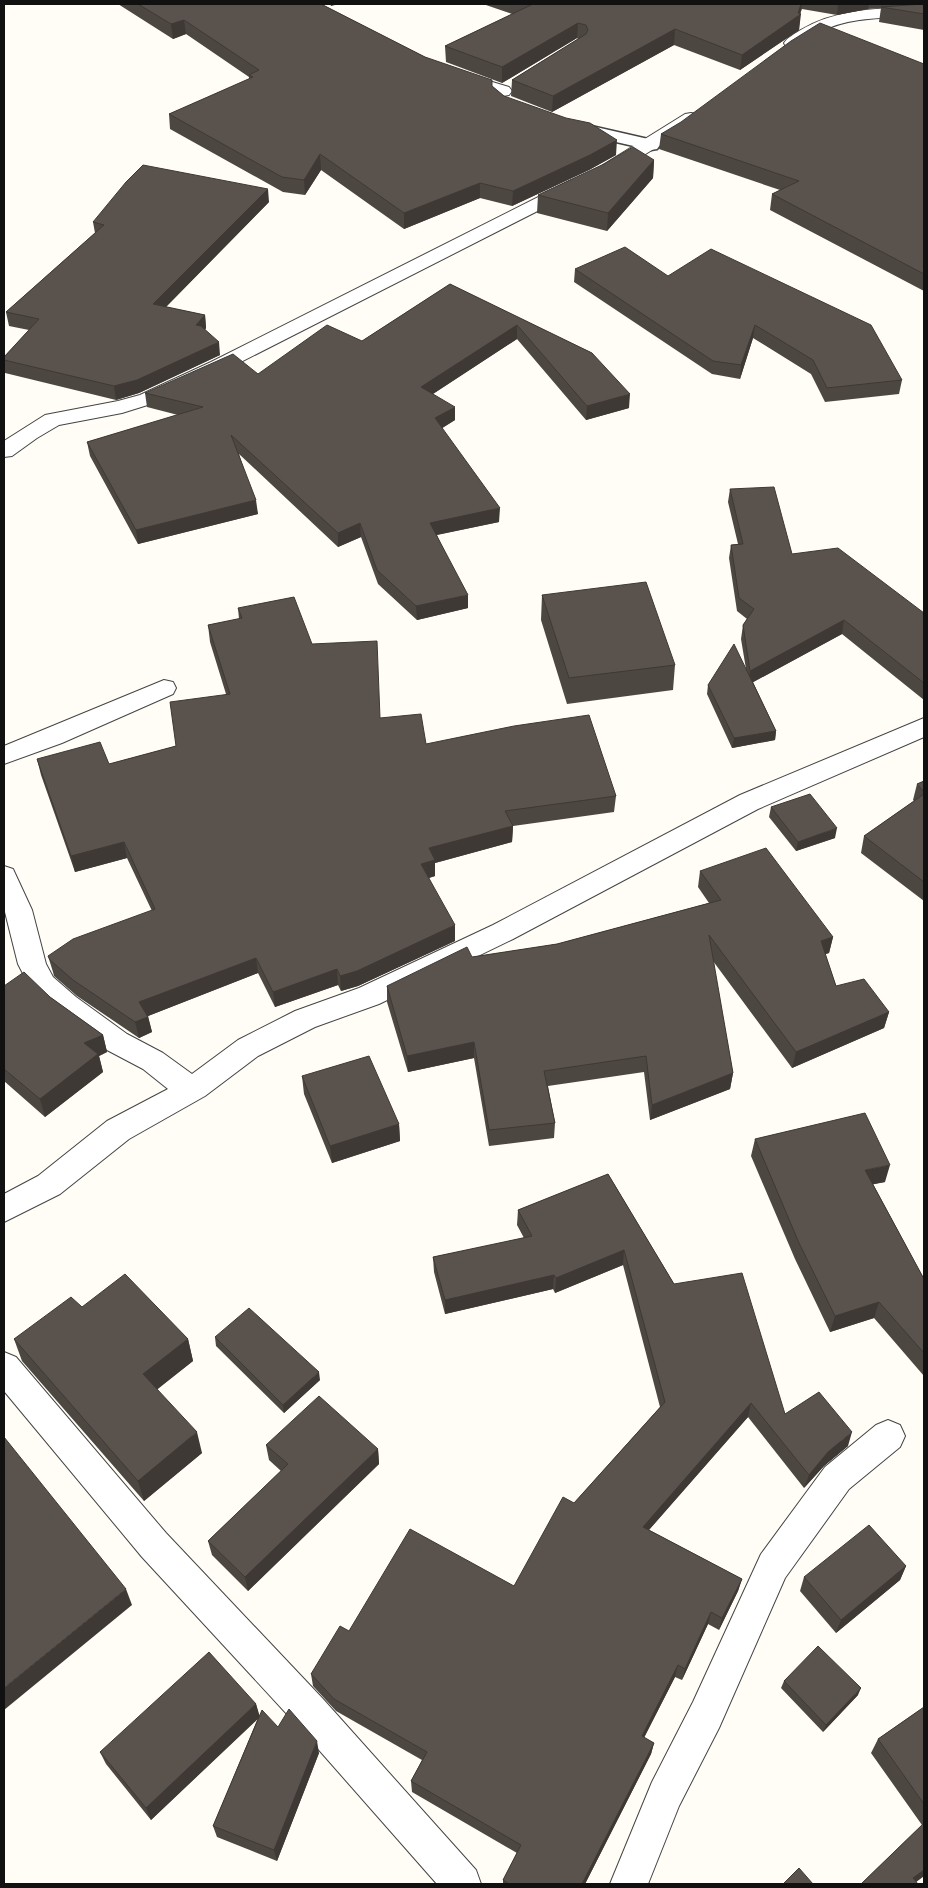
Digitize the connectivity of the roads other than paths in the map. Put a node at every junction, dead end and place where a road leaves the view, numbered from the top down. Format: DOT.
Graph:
graph roads {
  1 [pos="924,12"];
  2 [pos="775,55"];
  3 [pos="449,73"];
  4 [pos="520,81"];
  5 [pos="507,98"];
  6 [pos="707,107"];
  7 [pos="554,120"];
  8 [pos="651,145"];
  9 [pos="4,451"];
  10 [pos="164,688"];
  11 [pos="924,726"];
  12 [pos="4,755"];
  13 [pos="4,876"];
  14 [pos="195,1088"];
  15 [pos="4,1208"];
  16 [pos="4,1367"];
  17 [pos="888,1436"];
  18 [pos="462,1884"];
  19 [pos="629,1884"];
  1 -- 2 [label="street"];
  3 -- 5 [label="street"];
  4 -- 5 [label="lane"];
  6 -- 8 [label="street"];
  7 -- 8 [label="lane"];
  8 -- 9 [label="street"];
  10 -- 12 [label="street"];
  11 -- 14 [label="street"];
  13 -- 14 [label="street"];
  14 -- 15 [label="street"];
  16 -- 18 [label="street"];
  17 -- 19 [label="street"];
}
